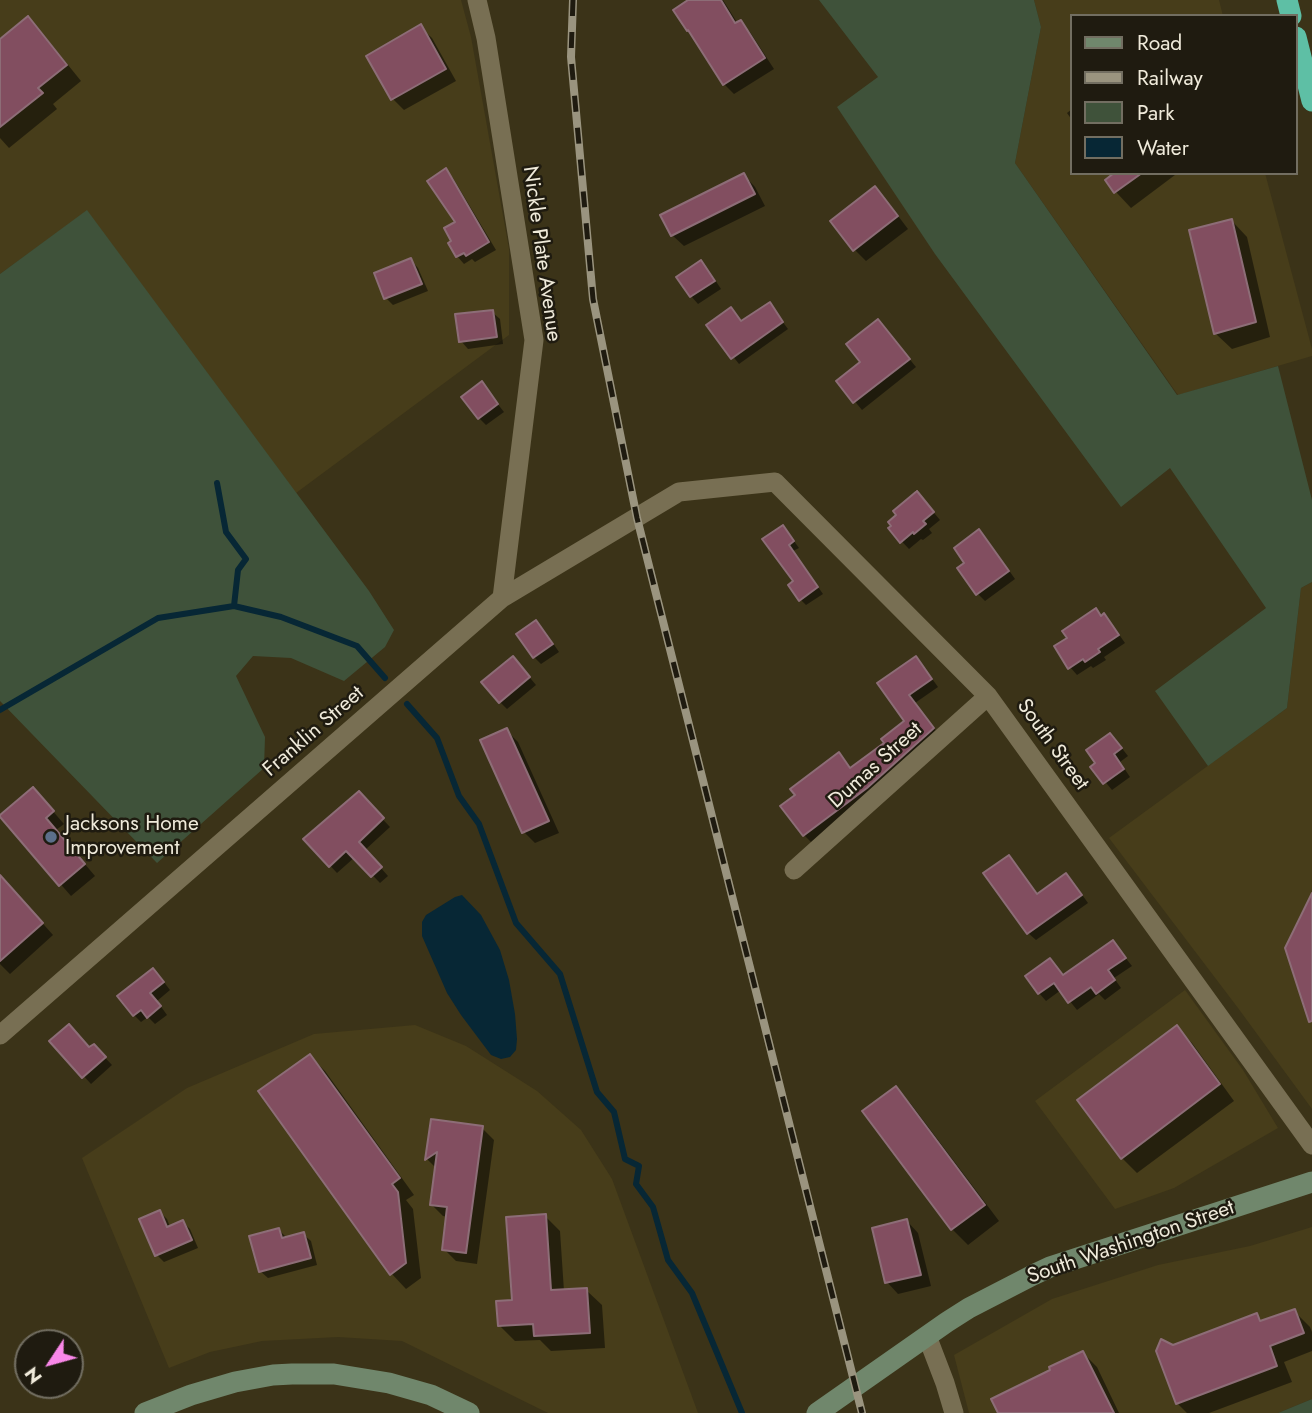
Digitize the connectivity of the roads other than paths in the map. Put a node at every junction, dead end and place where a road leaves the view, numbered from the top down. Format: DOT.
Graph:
graph roads {
  1 [pos="477,0"];
  2 [pos="1298,45"];
  3 [pos="1312,101"];
  4 [pos="679,492"];
  5 [pos="502,598"];
  6 [pos="988,696"];
  7 [pos="794,870"];
  8 [pos="0,1035"];
  9 [pos="1312,1144"];
  10 [pos="1312,1182"];
  11 [pos="927,1336"];
  12 [pos="145,1413"];
  13 [pos="469,1413"];
  14 [pos="817,1413"];
  15 [pos="954,1413"];
  1 -- 5 [label="street, Nickle Plate Avenue"];
  2 -- 3 [label="highway"];
  4 -- 5 [label="street, Franklin Street"];
  4 -- 6 [label="street, South Street"];
  5 -- 8 [label="street, Franklin Street"];
  6 -- 7 [label="street, Dumas Street"];
  6 -- 9 [label="street, South Street"];
  10 -- 11 [label="main road, South Washington Street"];
  11 -- 14 [label="main road, South Washington Street"];
  11 -- 15 [label="street"];
  12 -- 13 [label="main road"];
}
